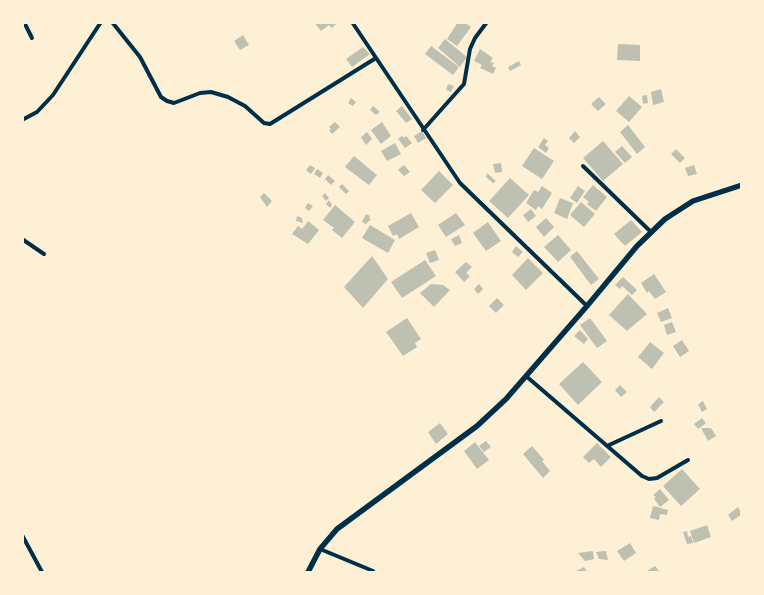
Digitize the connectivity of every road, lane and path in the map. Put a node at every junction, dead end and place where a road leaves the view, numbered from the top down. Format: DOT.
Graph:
graph roads {
  1 [pos="24,22"];
  2 [pos="101,22"];
  3 [pos="112,22"];
  4 [pos="352,22"];
  5 [pos="487,22"];
  6 [pos="32,38"];
  7 [pos="376,58"];
  8 [pos="22,120"];
  9 [pos="423,130"];
  10 [pos="583,166"];
  11 [pos="742,185"];
  12 [pos="651,232"];
  13 [pos="22,239"];
  14 [pos="44,254"];
  15 [pos="587,306"];
  16 [pos="526,376"];
  17 [pos="661,421"];
  18 [pos="607,446"];
  19 [pos="688,460"];
  20 [pos="22,536"];
  21 [pos="320,549"];
  22 [pos="373,571"];
  23 [pos="42,572"];
  24 [pos="308,572"];
  1 -- 6 [label="street"];
  2 -- 8 [label="street"];
  3 -- 7 [label="street"];
  4 -- 7 [label="street"];
  5 -- 9 [label="street"];
  7 -- 9 [label="street"];
  9 -- 15 [label="street"];
  10 -- 12 [label="street"];
  11 -- 12 [label="main road"];
  12 -- 15 [label="main road"];
  13 -- 14 [label="street"];
  15 -- 16 [label="main road"];
  16 -- 18 [label="street"];
  16 -- 21 [label="main road"];
  17 -- 18 [label="street"];
  18 -- 19 [label="street"];
  20 -- 23 [label="street"];
  21 -- 22 [label="street"];
  21 -- 24 [label="main road"];
}
